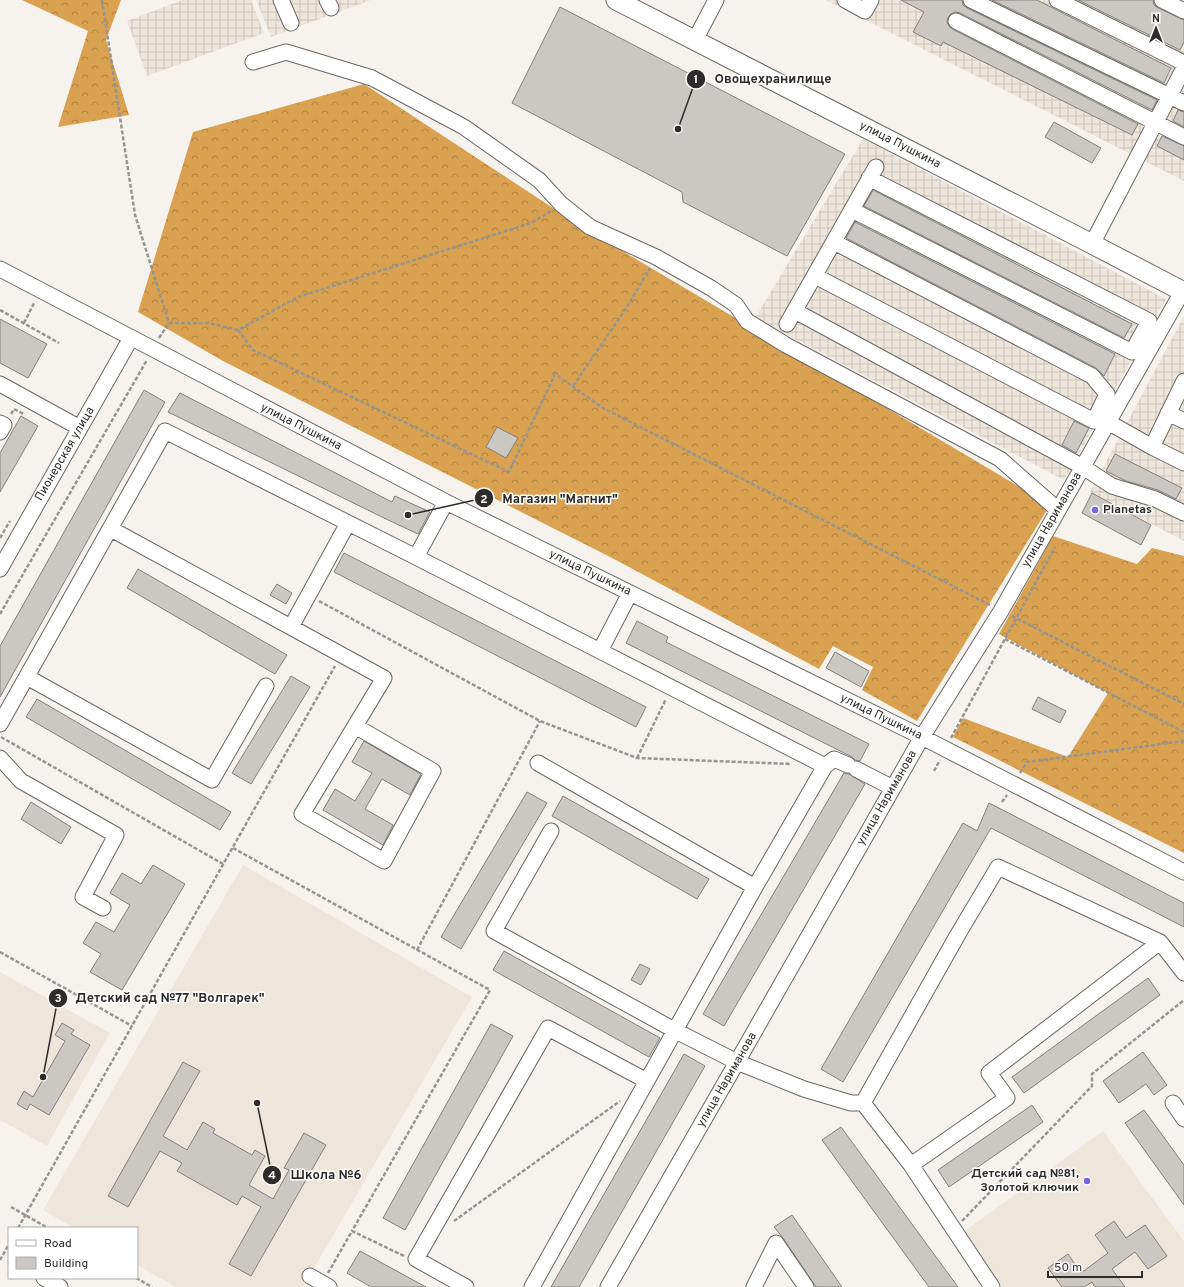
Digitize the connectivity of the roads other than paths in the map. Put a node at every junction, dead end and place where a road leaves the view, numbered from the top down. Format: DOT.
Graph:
graph roads {
  1 [pos="281,0"];
  2 [pos="616,0"];
  3 [pos="716,0"];
  4 [pos="845,0"];
  5 [pos="871,0"];
  6 [pos="971,0"];
  7 [pos="1057,0"];
  8 [pos="1162,0"];
  9 [pos="1184,11"];
  10 [pos="956,21"];
  11 [pos="291,23"];
  12 [pos="695,40"];
  13 [pos="253,62"];
  14 [pos="1184,63"];
  15 [pos="1184,68"];
  16 [pos="1170,96"];
  17 [pos="1184,102"];
  18 [pos="1156,123"];
  19 [pos="1184,137"];
  20 [pos="852,210"];
  21 [pos="834,242"];
  22 [pos="1092,244"];
  23 [pos="0,269"];
  24 [pos="815,276"];
  25 [pos="1183,292"];
  26 [pos="795,311"];
  27 [pos="787,324"];
  28 [pos="131,338"];
  29 [pos="1184,381"];
  30 [pos="0,384"];
  31 [pos="1113,398"];
  32 [pos="1168,413"];
  33 [pos="1184,421"];
  34 [pos="1108,422"];
  35 [pos="80,428"];
  36 [pos="1152,447"];
  37 [pos="1184,464"];
  38 [pos="1083,467"];
  39 [pos="446,502"];
  40 [pos="1058,510"];
  41 [pos="1184,513"];
  42 [pos="348,523"];
  43 [pos="111,529"];
  44 [pos="416,557"];
  45 [pos="0,569"];
  46 [pos="630,593"];
  47 [pos="291,628"];
  48 [pos="600,651"];
  49 [pos="27,677"];
  50 [pos="266,686"];
  51 [pos="0,724"];
  52 [pos="355,726"];
  53 [pos="922,737"];
  54 [pos="0,758"];
  55 [pos="538,763"];
  56 [pos="825,766"];
  57 [pos="893,788"];
  58 [pos="551,831"];
  59 [pos="1184,872"];
  60 [pos="755,887"];
  61 [pos="103,908"];
  62 [pos="1160,942"];
  63 [pos="1184,973"];
  64 [pos="676,1031"];
  65 [pos="737,1062"];
  66 [pos="647,1081"];
  67 [pos="863,1103"];
  68 [pos="1173,1103"];
  69 [pos="1183,1117"];
  70 [pos="910,1165"];
  71 [pos="46,1279"];
  72 [pos="60,1287"];
  73 [pos="466,1287"];
  74 [pos="532,1287"];
  75 [pos="608,1287"];
  76 [pos="754,1287"];
  77 [pos="806,1287"];
  78 [pos="992,1287"];
  1 -- 11 [label="street"];
  2 -- 12 [label="main road, улица Пушкина"];
  3 -- 12 [label="street"];
  4 -- 5 [label="street"];
  6 -- 16 [label="street"];
  7 -- 14 [label="street"];
  8 -- 9 [label="street"];
  10 -- 18 [label="street"];
  12 -- 22 [label="main road, улица Пушкина"];
  13 -- 40 [label="street"];
  15 -- 16 [label="street"];
  16 -- 17 [label="street"];
  16 -- 18 [label="street"];
  18 -- 19 [label="street"];
  18 -- 22 [label="street"];
  20 -- 20 [label="street"];
  20 -- 21 [label="street"];
  21 -- 24 [label="street"];
  21 -- 31 [label="street"];
  22 -- 25 [label="main road, улица Пушкина"];
  23 -- 28 [label="street, улица Пушкина"];
  24 -- 26 [label="street"];
  24 -- 31 [label="street"];
  25 -- 31 [label="street, улица Нариманова"];
  26 -- 27 [label="street"];
  26 -- 38 [label="street"];
  28 -- 35 [label="street, Пионерская улица"];
  28 -- 39 [label="street, улица Пушкина"];
  29 -- 32 [label="street"];
  30 -- 35 [label="street"];
  31 -- 34 [label="street, улица Нариманова"];
  32 -- 33 [label="street"];
  32 -- 36 [label="street"];
  34 -- 36 [label="street"];
  34 -- 38 [label="street, улица Нариманова"];
  35 -- 45 [label="street, Пионерская улица"];
  36 -- 37 [label="street"];
  38 -- 40 [label="street, улица Нариманова"];
  38 -- 41 [label="street"];
  39 -- 44 [label="street"];
  39 -- 46 [label="street, улица Пушкина"];
  40 -- 53 [label="street, улица Нариманова"];
  42 -- 43 [label="street"];
  42 -- 44 [label="street"];
  42 -- 47 [label="street"];
  43 -- 47 [label="street"];
  43 -- 49 [label="street"];
  44 -- 48 [label="street"];
  46 -- 48 [label="street"];
  46 -- 53 [label="street, улица Пушкина"];
  47 -- 52 [label="street"];
  48 -- 56 [label="street"];
  49 -- 50 [label="street"];
  49 -- 51 [label="street"];
  52 -- 52 [label="street"];
  53 -- 57 [label="street, улица Нариманова"];
  53 -- 59 [label="street, улица Пушкина"];
  54 -- 61 [label="street"];
  55 -- 60 [label="street"];
  56 -- 57 [label="street"];
  56 -- 60 [label="street"];
  57 -- 65 [label="street, улица Нариманова"];
  58 -- 64 [label="street"];
  60 -- 64 [label="street"];
  62 -- 63 [label="street"];
  62 -- 67 [label="street"];
  62 -- 70 [label="street"];
  64 -- 65 [label="street"];
  64 -- 66 [label="street"];
  65 -- 67 [label="street"];
  65 -- 75 [label="street, улица Нариманова"];
  66 -- 73 [label="street"];
  66 -- 74 [label="street"];
  67 -- 70 [label="street"];
  68 -- 69 [label="street"];
  70 -- 78 [label="street"];
  71 -- 72 [label="street"];
  76 -- 77 [label="street"];
}
